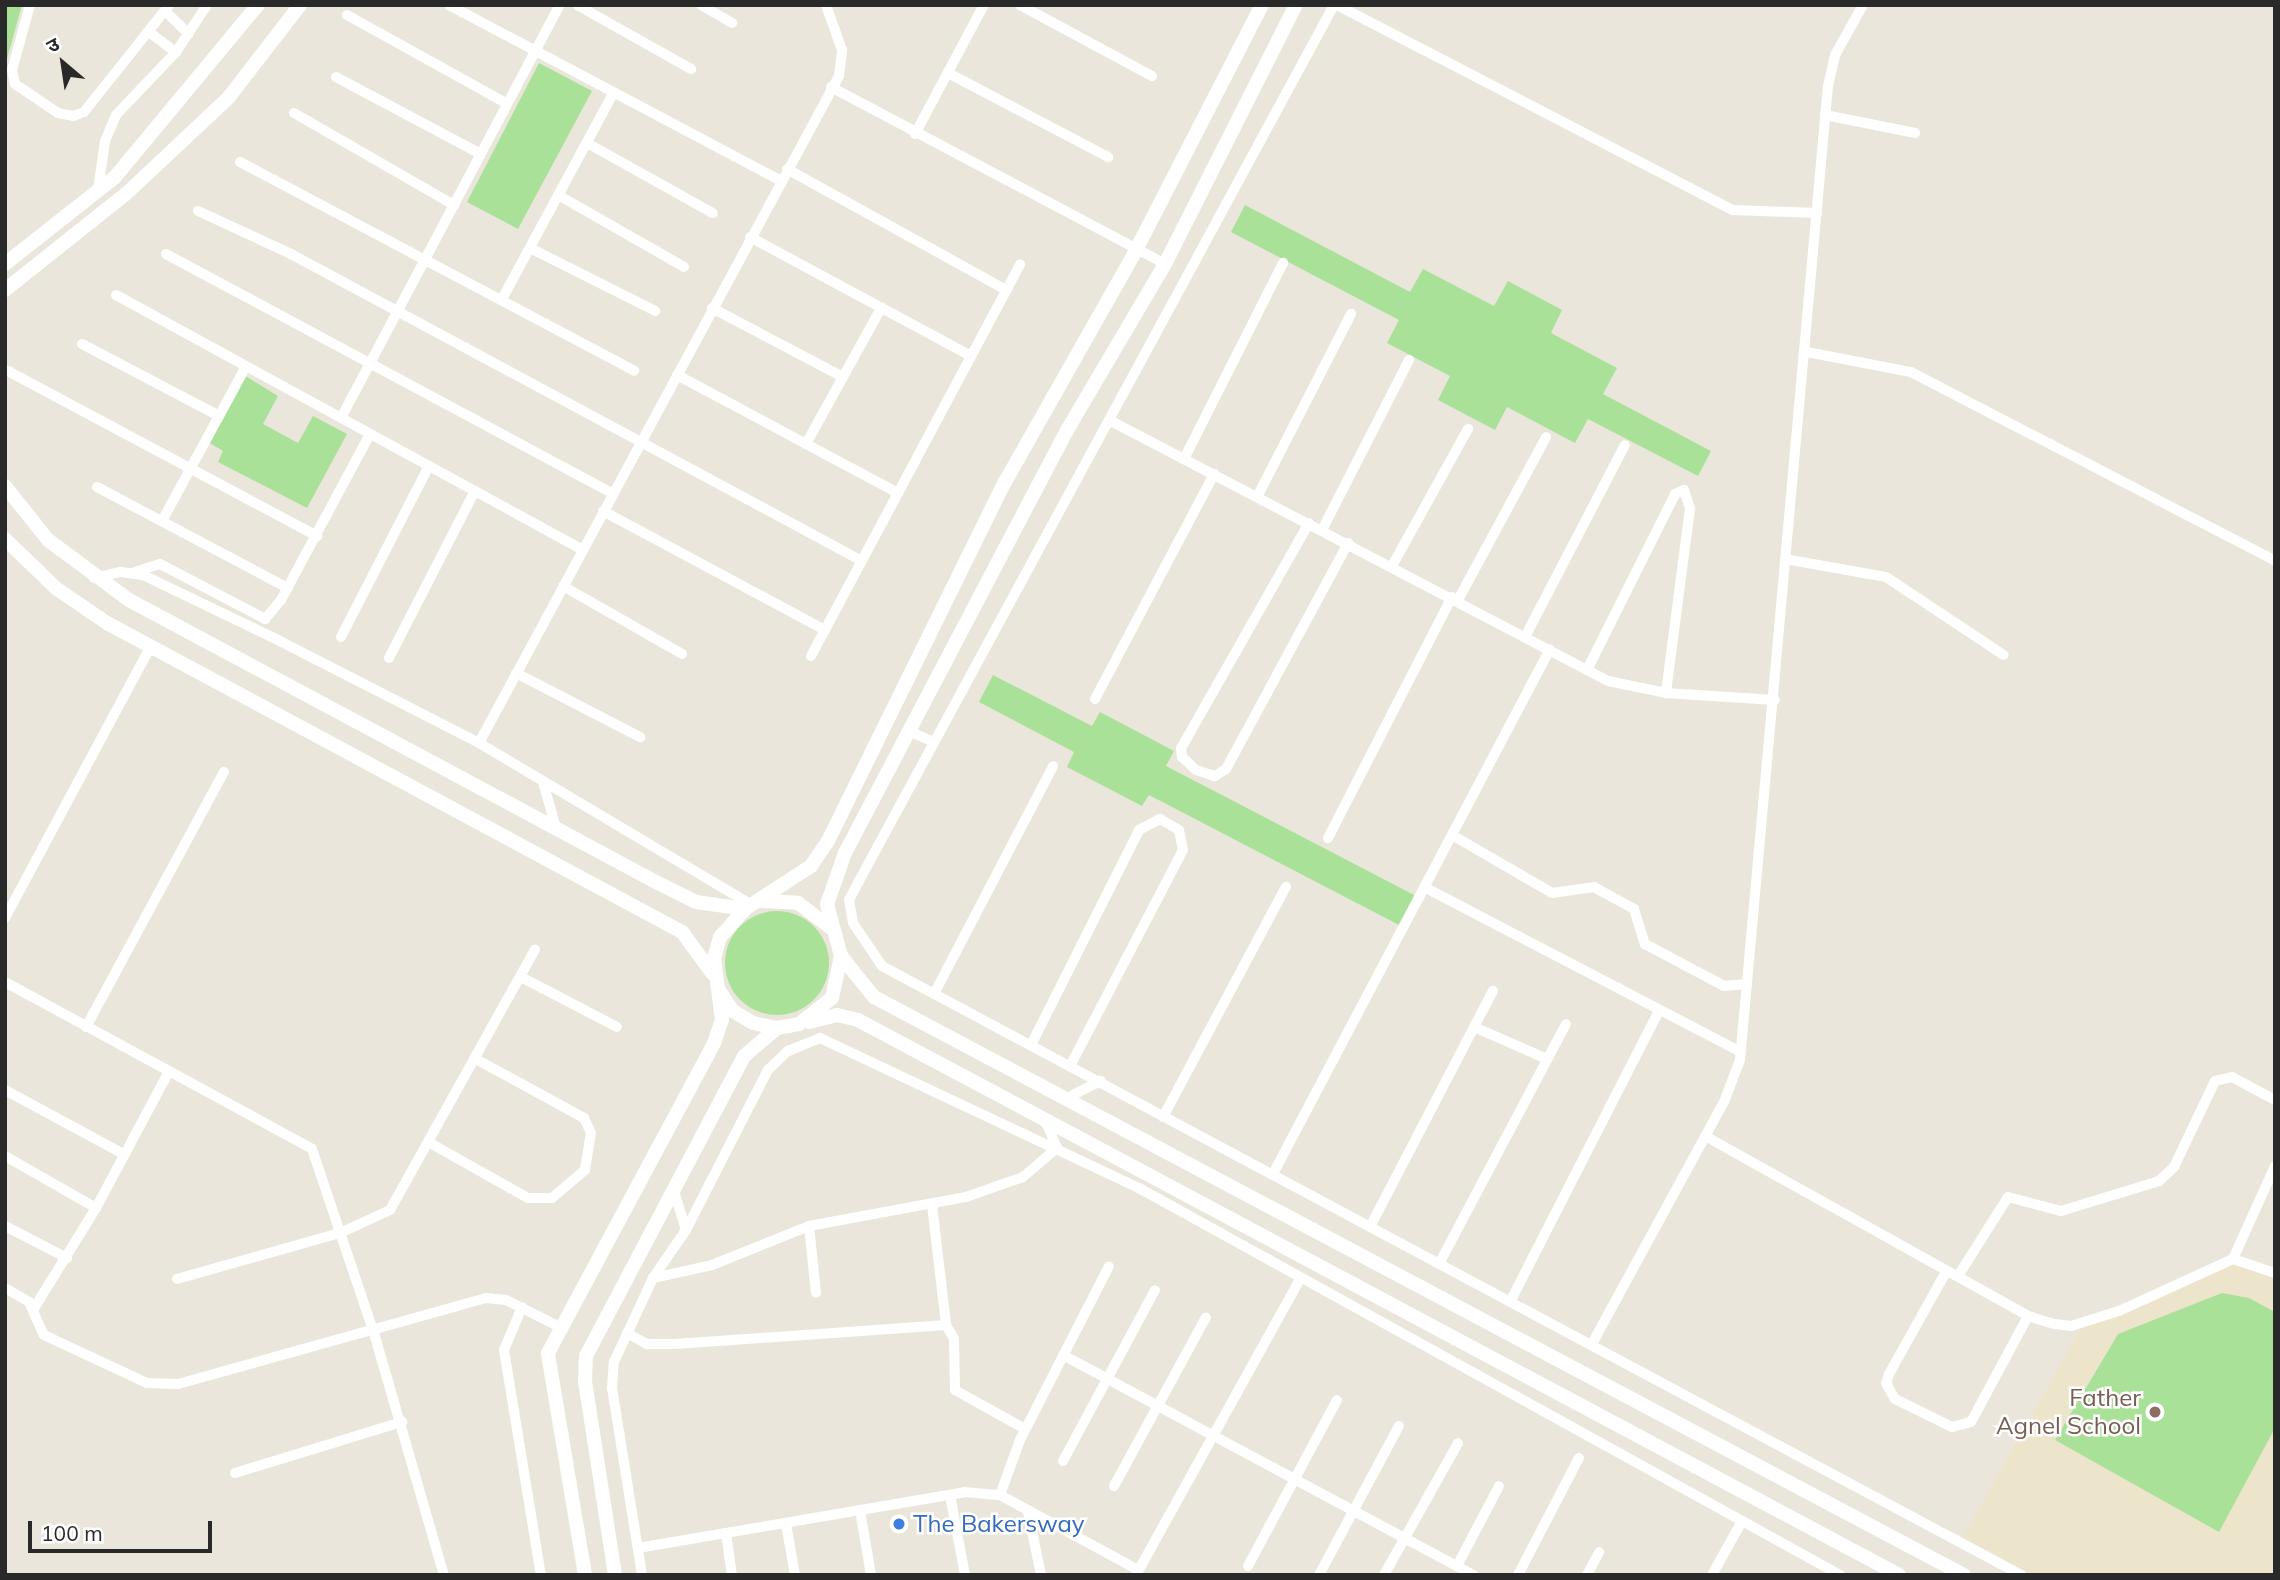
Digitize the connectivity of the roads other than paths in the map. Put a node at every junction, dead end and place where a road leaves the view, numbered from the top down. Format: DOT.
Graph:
graph roads {
  1 [pos="30,5"];
  2 [pos="208,5"];
  3 [pos="258,5"];
  4 [pos="300,5"];
  5 [pos="449,5"];
  6 [pos="560,5"];
  7 [pos="577,5"];
  8 [pos="701,5"];
  9 [pos="826,5"];
  10 [pos="984,5"];
  11 [pos="1020,5"];
  12 [pos="1262,5"];
  13 [pos="1296,5"];
  14 [pos="1336,5"];
  15 [pos="1863,5"];
  16 [pos="167,8"];
  17 [pos="347,15"];
  18 [pos="732,23"];
  19 [pos="149,32"];
  20 [pos="189,34"];
  21 [pos="536,51"];
  22 [pos="176,52"];
  23 [pos="691,69"];
  24 [pos="948,73"];
  25 [pos="1152,76"];
  26 [pos="336,77"];
  27 [pos="831,87"];
  28 [pos="614,92"];
  29 [pos="506,103"];
  30 [pos="294,113"];
  31 [pos="1825,115"];
  32 [pos="1915,133"];
  33 [pos="915,134"];
  34 [pos="587,143"];
  35 [pos="481,154"];
  36 [pos="1108,157"];
  37 [pos="240,162"];
  38 [pos="787,169"];
  39 [pos="780,181"];
  40 [pos="98,190"];
  41 [pos="558,195"];
  42 [pos="453,205"];
  43 [pos="198,211"];
  44 [pos="1817,213"];
  45 [pos="713,214"];
  46 [pos="750,237"];
  47 [pos="530,248"];
  48 [pos="1136,250"];
  49 [pos="166,254"];
  50 [pos="425,258"];
  51 [pos="1283,263"];
  52 [pos="5,264"];
  53 [pos="1020,264"];
  54 [pos="1165,264"];
  55 [pos="684,267"];
  56 [pos="5,290"];
  57 [pos="1006,290"];
  58 [pos="116,295"];
  59 [pos="502,299"];
  60 [pos="712,308"];
  61 [pos="881,308"];
  62 [pos="397,311"];
  63 [pos="655,311"];
  64 [pos="1351,314"];
  65 [pos="82,344"];
  66 [pos="1807,352"];
  67 [pos="971,356"];
  68 [pos="1409,360"];
  69 [pos="365,365"];
  70 [pos="246,366"];
  71 [pos="6,370"];
  72 [pos="634,371"];
  73 [pos="677,375"];
  74 [pos="843,377"];
  75 [pos="219,415"];
  76 [pos="341,418"];
  77 [pos="1109,420"];
  78 [pos="1468,429"];
  79 [pos="370,434"];
  80 [pos="1546,437"];
  81 [pos="640,442"];
  82 [pos="806,444"];
  83 [pos="1625,445"];
  84 [pos="1184,459"];
  85 [pos="429,466"];
  86 [pos="191,468"];
  87 [pos="1214,474"];
  88 [pos="5,486"];
  89 [pos="97,487"];
  90 [pos="475,491"];
  91 [pos="898,493"];
  92 [pos="612,494"];
  93 [pos="1257,497"];
  94 [pos="603,512"];
  95 [pos="162,521"];
  96 [pos="1309,523"];
  97 [pos="1322,530"];
  98 [pos="317,536"];
  99 [pos="5,539"];
  100 [pos="1348,543"];
  101 [pos="583,550"];
  102 [pos="1785,559"];
  103 [pos="862,561"];
  104 [pos="2275,561"];
  105 [pos="1392,566"];
  106 [pos="135,572"];
  107 [pos="94,578"];
  108 [pos="563,586"];
  109 [pos="288,588"];
  110 [pos="1455,598"];
  111 [pos="825,630"];
  112 [pos="1526,635"];
  113 [pos="341,636"];
  114 [pos="151,646"];
  115 [pos="1550,649"];
  116 [pos="682,654"];
  117 [pos="2004,655"];
  118 [pos="811,656"];
  119 [pos="388,658"];
  120 [pos="1587,670"];
  121 [pos="516,673"];
  122 [pos="1665,693"];
  123 [pos="1095,699"];
  124 [pos="1775,700"];
  125 [pos="909,731"];
  126 [pos="640,737"];
  127 [pos="934,742"];
  128 [pos="479,743"];
  129 [pos="1053,766"];
  130 [pos="224,772"];
  131 [pos="543,782"];
  132 [pos="556,828"];
  133 [pos="1451,835"];
  134 [pos="1328,838"];
  135 [pos="1286,887"];
  136 [pos="1424,887"];
  137 [pos="753,905"];
  138 [pos="5,918"];
  139 [pos="831,928"];
  140 [pos="535,950"];
  141 [pos="841,956"];
  142 [pos="521,977"];
  143 [pos="5,982"];
  144 [pos="1747,984"];
  145 [pos="717,985"];
  146 [pos="1493,991"];
  147 [pos="934,994"];
  148 [pos="1659,1011"];
  149 [pos="799,1024"];
  150 [pos="1566,1024"];
  151 [pos="86,1027"];
  152 [pos="617,1027"];
  153 [pos="1474,1027"];
  154 [pos="776,1028"];
  155 [pos="1031,1045"];
  156 [pos="1741,1052"];
  157 [pos="476,1059"];
  158 [pos="1548,1059"];
  159 [pos="1070,1066"];
  160 [pos="169,1073"];
  161 [pos="1101,1082"];
  162 [pos="5,1090"];
  163 [pos="1067,1098"];
  164 [pos="2275,1100"];
  165 [pos="1163,1118"];
  166 [pos="1045,1119"];
  167 [pos="1705,1136"];
  168 [pos="430,1143"];
  169 [pos="1057,1148"];
  170 [pos="125,1155"];
  171 [pos="5,1156"];
  172 [pos="2275,1166"];
  173 [pos="1274,1172"];
  174 [pos="673,1187"];
  175 [pos="932,1205"];
  176 [pos="96,1208"];
  177 [pos="5,1226"];
  178 [pos="809,1226"];
  179 [pos="1371,1226"];
  180 [pos="686,1230"];
  181 [pos="340,1233"];
  182 [pos="67,1258"];
  183 [pos="2233,1259"];
  184 [pos="1440,1262"];
  185 [pos="1109,1266"];
  186 [pos="1946,1272"];
  187 [pos="2275,1273"];
  188 [pos="1958,1276"];
  189 [pos="653,1278"];
  190 [pos="177,1279"];
  191 [pos="1300,1279"];
  192 [pos="5,1287"];
  193 [pos="1155,1290"];
  194 [pos="816,1293"];
  195 [pos="1511,1300"];
  196 [pos="522,1307"];
  197 [pos="33,1310"];
  198 [pos="2028,1316"];
  199 [pos="1206,1317"];
  200 [pos="946,1325"];
  201 [pos="558,1326"];
  202 [pos="374,1333"];
  203 [pos="627,1333"];
  204 [pos="1592,1342"];
  205 [pos="1063,1355"];
  206 [pos="1107,1379"];
  207 [pos="1336,1400"];
  208 [pos="1157,1407"];
  209 [pos="401,1422"];
  210 [pos="1399,1426"];
  211 [pos="1025,1429"];
  212 [pos="1215,1436"];
  213 [pos="1458,1443"];
  214 [pos="1579,1458"];
  215 [pos="1063,1461"];
  216 [pos="235,1473"];
  217 [pos="1294,1481"];
  218 [pos="1114,1486"];
  219 [pos="1499,1486"];
  220 [pos="950,1495"];
  221 [pos="1000,1495"];
  222 [pos="860,1510"];
  223 [pos="1028,1511"];
  224 [pos="1353,1511"];
  225 [pos="1742,1521"];
  226 [pos="786,1524"];
  227 [pos="726,1533"];
  228 [pos="1405,1538"];
  229 [pos="638,1548"];
  230 [pos="1599,1552"];
  231 [pos="1248,1566"];
  232 [pos="1457,1566"];
  233 [pos="1137,1573"];
  234 [pos="444,1575"];
  235 [pos="541,1575"];
  236 [pos="585,1575"];
  237 [pos="615,1575"];
  238 [pos="642,1575"];
  239 [pos="732,1575"];
  240 [pos="795,1575"];
  241 [pos="871,1575"];
  242 [pos="965,1575"];
  243 [pos="1041,1575"];
  244 [pos="1319,1575"];
  245 [pos="1384,1575"];
  246 [pos="1474,1575"];
  247 [pos="1518,1575"];
  248 [pos="1587,1575"];
  249 [pos="1712,1575"];
  250 [pos="1840,1575"];
  251 [pos="1899,1575"];
  252 [pos="1964,1575"];
  253 [pos="2021,1575"];
  1 -- 19 [label="street"];
  2 -- 20 [label="street"];
  3 -- 40 [label="street"];
  4 -- 56 [label="street"];
  5 -- 21 [label="street"];
  6 -- 21 [label="street"];
  7 -- 23 [label="street"];
  8 -- 18 [label="street"];
  9 -- 27 [label="street"];
  10 -- 24 [label="street"];
  11 -- 25 [label="street"];
  12 -- 48 [label="street"];
  13 -- 54 [label="street"];
  14 -- 44 [label="street"];
  14 -- 77 [label="street"];
  15 -- 31 [label="street"];
  16 -- 19 [label="street"];
  16 -- 20 [label="street"];
  17 -- 29 [label="street"];
  19 -- 22 [label="street"];
  20 -- 22 [label="street"];
  21 -- 28 [label="street"];
  21 -- 29 [label="street"];
  22 -- 40 [label="street"];
  24 -- 33 [label="street"];
  24 -- 36 [label="street"];
  26 -- 35 [label="street"];
  27 -- 33 [label="street"];
  27 -- 38 [label="street"];
  28 -- 34 [label="street"];
  28 -- 39 [label="street"];
  29 -- 35 [label="street"];
  30 -- 42 [label="street"];
  31 -- 32 [label="street"];
  31 -- 44 [label="street"];
  33 -- 48 [label="street"];
  34 -- 41 [label="street"];
  34 -- 45 [label="street"];
  35 -- 42 [label="street"];
  37 -- 50 [label="street"];
  38 -- 39 [label="street"];
  38 -- 57 [label="street"];
  39 -- 46 [label="street"];
  40 -- 52 [label="street"];
  41 -- 47 [label="street"];
  41 -- 55 [label="street"];
  42 -- 50 [label="street"];
  43 -- 62 [label="street"];
  44 -- 66 [label="street"];
  46 -- 60 [label="street"];
  46 -- 61 [label="street"];
  47 -- 59 [label="street"];
  47 -- 63 [label="street"];
  48 -- 54 [label="street"];
  48 -- 137 [label="street"];
  49 -- 69 [label="street"];
  50 -- 59 [label="street"];
  50 -- 62 [label="street"];
  51 -- 84 [label="street"];
  53 -- 57 [label="street"];
  54 -- 125 [label="street"];
  57 -- 67 [label="street"];
  58 -- 70 [label="street"];
  59 -- 72 [label="street"];
  60 -- 73 [label="street"];
  60 -- 74 [label="street"];
  61 -- 67 [label="street"];
  61 -- 74 [label="street"];
  62 -- 69 [label="street"];
  62 -- 81 [label="street"];
  64 -- 93 [label="street"];
  65 -- 75 [label="street"];
  66 -- 102 [label="street"];
  66 -- 104 [label="street"];
  67 -- 91 [label="street"];
  68 -- 97 [label="street"];
  69 -- 76 [label="street"];
  69 -- 92 [label="street"];
  70 -- 75 [label="street"];
  70 -- 76 [label="street"];
  71 -- 86 [label="street"];
  73 -- 81 [label="street"];
  73 -- 82 [label="street"];
  74 -- 82 [label="street"];
  75 -- 86 [label="street"];
  76 -- 79 [label="street"];
  77 -- 84 [label="street"];
  77 -- 127 [label="street"];
  78 -- 105 [label="street"];
  79 -- 85 [label="street"];
  79 -- 98 [label="street"];
  80 -- 110 [label="street"];
  81 -- 92 [label="street"];
  81 -- 103 [label="street"];
  82 -- 91 [label="street"];
  83 -- 112 [label="street"];
  84 -- 87 [label="street"];
  85 -- 90 [label="street"];
  85 -- 113 [label="street"];
  86 -- 95 [label="street"];
  86 -- 98 [label="street"];
  87 -- 93 [label="street"];
  87 -- 123 [label="street"];
  88 -- 107 [label="street"];
  89 -- 95 [label="street"];
  90 -- 101 [label="street"];
  90 -- 119 [label="street"];
  91 -- 103 [label="street"];
  92 -- 94 [label="street"];
  93 -- 96 [label="street"];
  94 -- 101 [label="street"];
  94 -- 111 [label="street"];
  95 -- 109 [label="street"];
  96 -- 97 [label="street"];
  96 -- 100 [label="street"];
  97 -- 100 [label="street"];
  98 -- 109 [label="street"];
  99 -- 114 [label="street"];
  100 -- 105 [label="street"];
  101 -- 108 [label="street"];
  102 -- 117 [label="street"];
  102 -- 124 [label="street"];
  103 -- 111 [label="street"];
  105 -- 110 [label="street"];
  106 -- 107 [label="street"];
  106 -- 109 [label="street"];
  106 -- 128 [label="street"];
  107 -- 132 [label="street"];
  108 -- 116 [label="street"];
  108 -- 121 [label="street"];
  110 -- 112 [label="street"];
  110 -- 134 [label="street"];
  111 -- 118 [label="street"];
  112 -- 115 [label="street"];
  114 -- 138 [label="street"];
  114 -- 145 [label="street"];
  115 -- 120 [label="street"];
  115 -- 133 [label="street"];
  120 -- 122 [label="street"];
  120 -- 122 [label="street"];
  121 -- 126 [label="street"];
  121 -- 128 [label="street"];
  122 -- 124 [label="street"];
  124 -- 144 [label="street"];
  125 -- 127 [label="street"];
  125 -- 139 [label="street"];
  127 -- 147 [label="street"];
  128 -- 131 [label="street"];
  129 -- 147 [label="street"];
  130 -- 151 [label="street"];
  131 -- 132 [label="street"];
  131 -- 137 [label="street"];
  132 -- 137 [label="street"];
  133 -- 136 [label="street"];
  133 -- 144 [label="street"];
  135 -- 165 [label="street"];
  136 -- 148 [label="street"];
  136 -- 173 [label="street"];
  137 -- 139 [label="street"];
  137 -- 145 [label="street"];
  139 -- 141 [label="street"];
  140 -- 142 [label="street"];
  141 -- 149 [label="street"];
  141 -- 163 [label="street"];
  142 -- 152 [label="street"];
  142 -- 157 [label="street"];
  143 -- 151 [label="street"];
  144 -- 156 [label="street"];
  145 -- 154 [label="street"];
  145 -- 201 [label="street"];
  146 -- 153 [label="street"];
  147 -- 155 [label="street"];
  148 -- 156 [label="street"];
  148 -- 195 [label="street"];
  149 -- 154 [label="street"];
  149 -- 166 [label="street"];
  150 -- 158 [label="street"];
  151 -- 160 [label="street"];
  153 -- 158 [label="street"];
  153 -- 179 [label="street"];
  154 -- 174 [label="street"];
  155 -- 159 [label="street"];
  155 -- 159 [label="street"];
  156 -- 167 [label="street"];
  157 -- 168 [label="street"];
  157 -- 168 [label="street"];
  158 -- 184 [label="street"];
  159 -- 161 [label="street"];
  160 -- 170 [label="street"];
  160 -- 181 [label="street"];
  161 -- 163 [label="street"];
  161 -- 165 [label="street"];
  162 -- 170 [label="street"];
  163 -- 252 [label="street"];
  164 -- 188 [label="street"];
  165 -- 173 [label="street"];
  166 -- 169 [label="street"];
  166 -- 251 [label="street"];
  167 -- 186 [label="street"];
  167 -- 204 [label="street"];
  168 -- 181 [label="street"];
  169 -- 175 [label="street"];
  169 -- 180 [label="street"];
  169 -- 191 [label="street"];
  170 -- 176 [label="street"];
  171 -- 176 [label="street"];
  172 -- 183 [label="street"];
  173 -- 179 [label="street"];
  174 -- 180 [label="street"];
  174 -- 237 [label="street"];
  175 -- 178 [label="street"];
  175 -- 200 [label="street"];
  176 -- 182 [label="street"];
  177 -- 182 [label="street"];
  178 -- 189 [label="street"];
  178 -- 194 [label="street"];
  179 -- 184 [label="street"];
  180 -- 189 [label="street"];
  181 -- 190 [label="street"];
  181 -- 202 [label="street"];
  182 -- 197 [label="street"];
  183 -- 187 [label="street"];
  183 -- 198 [label="street"];
  184 -- 195 [label="street"];
  185 -- 205 [label="street"];
  186 -- 188 [label="street"];
  186 -- 198 [label="street"];
  188 -- 198 [label="street"];
  189 -- 203 [label="street"];
  191 -- 212 [label="street"];
  191 -- 225 [label="street"];
  192 -- 197 [label="street"];
  193 -- 206 [label="street"];
  195 -- 204 [label="street"];
  196 -- 201 [label="street"];
  196 -- 202 [label="street"];
  196 -- 235 [label="street"];
  197 -- 202 [label="street"];
  199 -- 208 [label="street"];
  200 -- 203 [label="street"];
  200 -- 211 [label="street"];
  201 -- 236 [label="street"];
  202 -- 209 [label="street"];
  203 -- 229 [label="street"];
  204 -- 253 [label="street"];
  205 -- 206 [label="street"];
  205 -- 211 [label="street"];
  206 -- 208 [label="street"];
  206 -- 215 [label="street"];
  207 -- 217 [label="street"];
  208 -- 212 [label="street"];
  208 -- 218 [label="street"];
  209 -- 216 [label="street"];
  209 -- 234 [label="street"];
  210 -- 224 [label="street"];
  211 -- 221 [label="street"];
  212 -- 217 [label="street"];
  212 -- 233 [label="street"];
  213 -- 228 [label="street"];
  214 -- 247 [label="street"];
  217 -- 224 [label="street"];
  217 -- 231 [label="street"];
  219 -- 232 [label="street"];
  220 -- 221 [label="street"];
  220 -- 222 [label="street"];
  220 -- 242 [label="street"];
  221 -- 223 [label="street"];
  222 -- 226 [label="street"];
  222 -- 241 [label="street"];
  223 -- 233 [label="street"];
  223 -- 243 [label="street"];
  224 -- 228 [label="street"];
  224 -- 244 [label="street"];
  225 -- 249 [label="street"];
  225 -- 250 [label="street"];
  226 -- 227 [label="street"];
  226 -- 240 [label="street"];
  227 -- 229 [label="street"];
  227 -- 239 [label="street"];
  228 -- 232 [label="street"];
  228 -- 245 [label="street"];
  229 -- 238 [label="street"];
  230 -- 248 [label="street"];
  232 -- 246 [label="street"];
}
